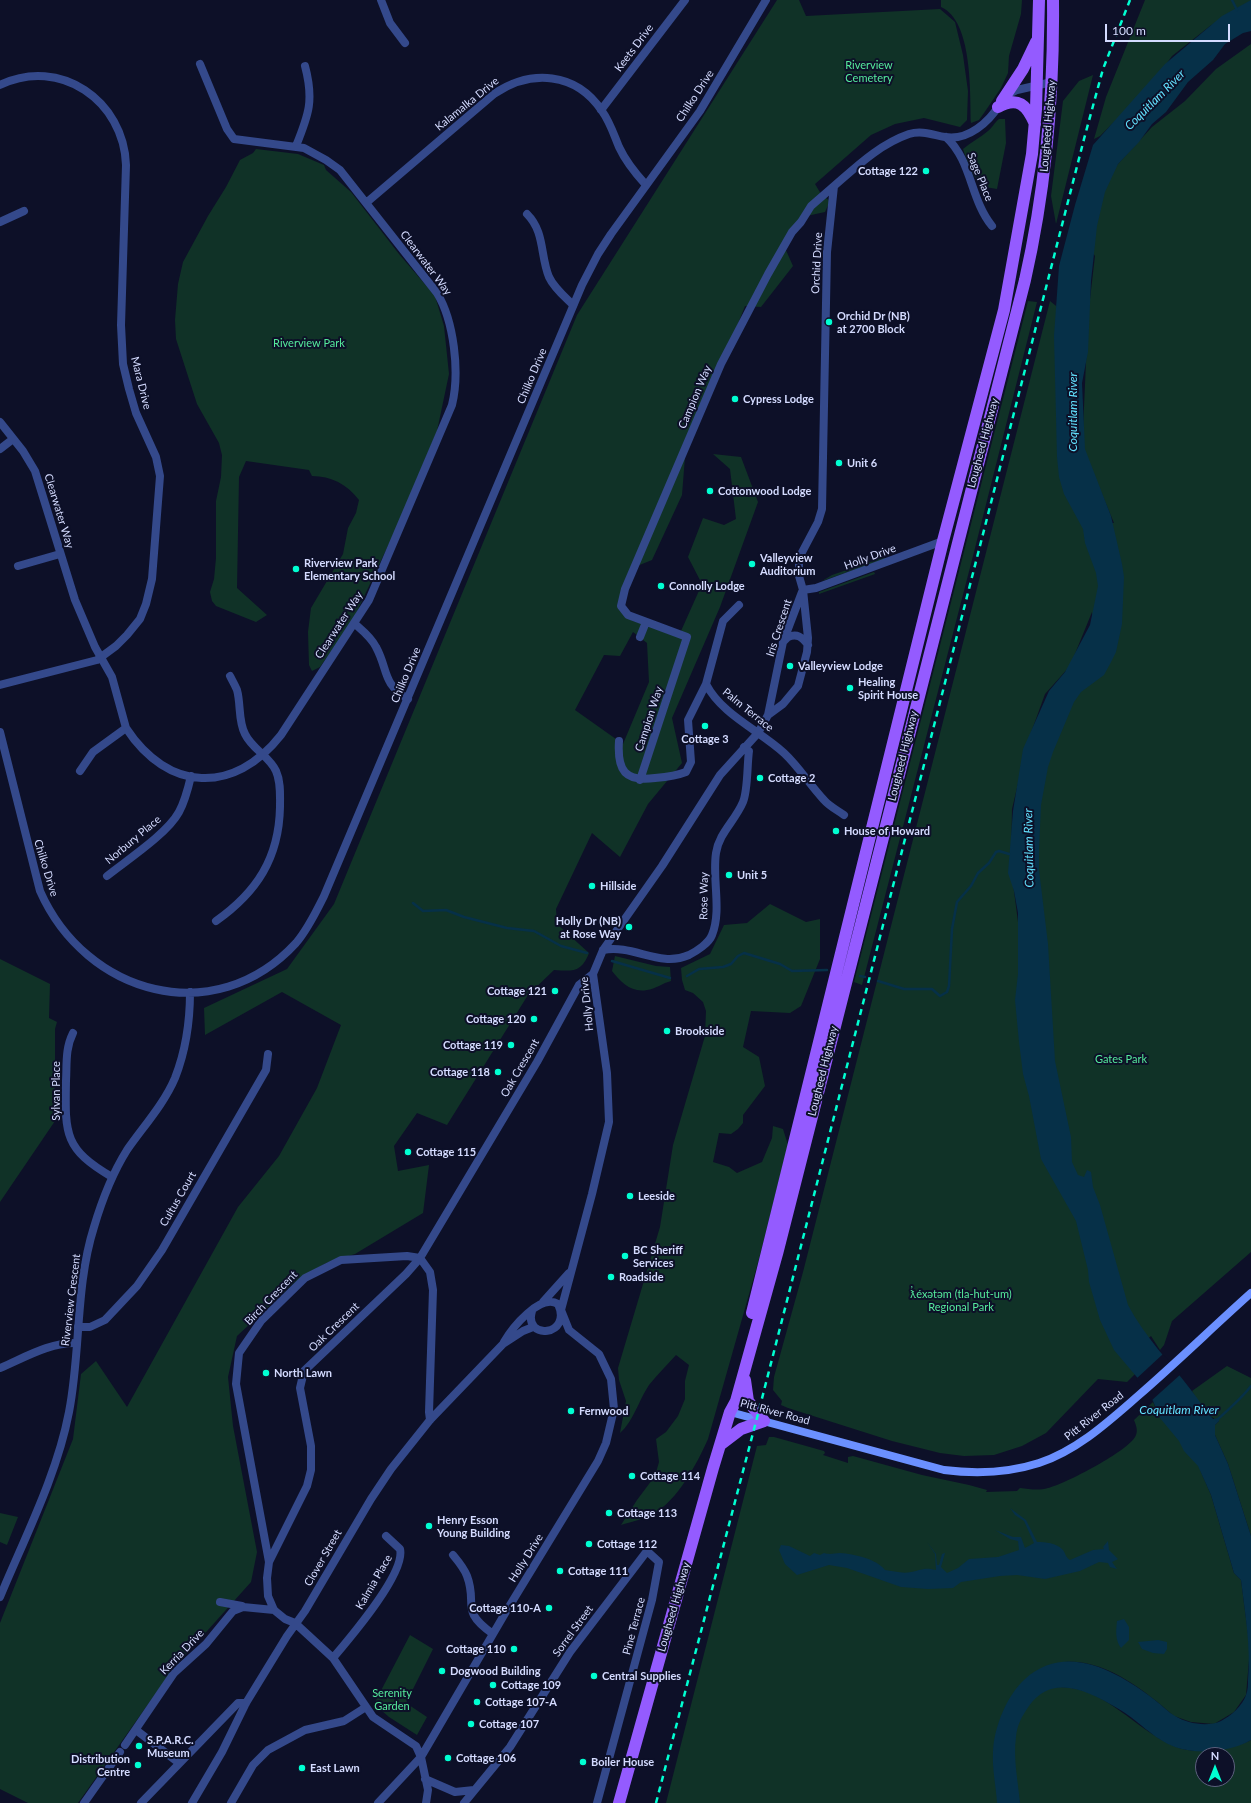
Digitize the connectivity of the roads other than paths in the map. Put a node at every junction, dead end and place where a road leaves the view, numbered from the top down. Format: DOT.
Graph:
graph roads {
  1 [pos="381,0"];
  2 [pos="685,0"];
  3 [pos="766,0"];
  4 [pos="1039,0"];
  5 [pos="1053,0"];
  6 [pos="1039,33"];
  7 [pos="405,43"];
  8 [pos="200,64"];
  9 [pos="305,66"];
  10 [pos="1052,82"];
  11 [pos="1037,85"];
  12 [pos="0,86"];
  13 [pos="1000,104"];
  14 [pos="601,110"];
  15 [pos="1035,124"];
  16 [pos="946,137"];
  17 [pos="296,146"];
  18 [pos="646,185"];
  19 [pos="834,186"];
  20 [pos="366,203"];
  21 [pos="24,211"];
  22 [pos="527,214"];
  23 [pos="0,222"];
  24 [pos="992,226"];
  25 [pos="573,305"];
  26 [pos="0,422"];
  27 [pos="13,439"];
  28 [pos="0,449"];
  29 [pos="943,541"];
  30 [pos="60,554"];
  31 [pos="18,566"];
  32 [pos="803,590"];
  33 [pos="739,605"];
  34 [pos="646,622"];
  35 [pos="355,624"];
  36 [pos="640,637"];
  37 [pos="783,642"];
  38 [pos="808,645"];
  39 [pos="101,657"];
  40 [pos="230,676"];
  41 [pos="706,684"];
  42 [pos="0,685"];
  43 [pos="772,690"];
  44 [pos="790,696"];
  45 [pos="408,699"];
  46 [pos="768,715"];
  47 [pos="126,728"];
  48 [pos="0,732"];
  49 [pos="758,733"];
  50 [pos="619,741"];
  51 [pos="744,747"];
  52 [pos="262,755"];
  53 [pos="80,771"];
  54 [pos="191,776"];
  55 [pos="640,780"];
  56 [pos="844,815"];
  57 [pos="106,876"];
  58 [pos="216,921"];
  59 [pos="604,950"];
  60 [pos="593,974"];
  61 [pos="190,992"];
  62 [pos="73,1033"];
  63 [pos="268,1054"];
  64 [pos="112,1177"];
  65 [pos="420,1258"];
  66 [pos="570,1272"];
  67 [pos="1251,1293"];
  68 [pos="543,1302"];
  69 [pos="561,1310"];
  70 [pos="532,1311"];
  71 [pos="78,1327"];
  72 [pos="533,1327"];
  73 [pos="554,1329"];
  74 [pos="569,1330"];
  75 [pos="77,1343"];
  76 [pos="503,1344"];
  77 [pos="0,1368"];
  78 [pos="744,1374"];
  79 [pos="730,1412"];
  80 [pos="430,1420"];
  81 [pos="764,1421"];
  82 [pos="720,1445"];
  83 [pos="386,1536"];
  84 [pos="647,1551"];
  85 [pos="453,1555"];
  86 [pos="269,1562"];
  87 [pos="0,1596"];
  88 [pos="220,1602"];
  89 [pos="243,1607"];
  90 [pos="274,1610"];
  91 [pos="296,1623"];
  92 [pos="493,1634"];
  93 [pos="333,1658"];
  94 [pos="246,1703"];
  95 [pos="366,1707"];
  96 [pos="136,1730"];
  97 [pos="422,1757"];
  98 [pos="179,1763"];
  99 [pos="425,1779"];
  100 [pos="474,1790"];
  101 [pos="84,1803"];
  102 [pos="141,1803"];
  103 [pos="192,1803"];
  104 [pos="231,1803"];
  105 [pos="378,1803"];
  106 [pos="426,1803"];
  107 [pos="464,1803"];
  108 [pos="597,1803"];
  109 [pos="619,1803"];
  1 -- 7 [label="street"];
  2 -- 14 [label="street, Keets Drive"];
  3 -- 18 [label="street, Chilko Drive"];
  4 -- 6 [label="main road, Lougheed Highway"];
  5 -- 10 [label="main road, Lougheed Highway"];
  6 -- 11 [label="main road, Lougheed Highway"];
  6 -- 13 [label="main road"];
  8 -- 17 [label="street, Clearwater Way"];
  9 -- 17 [label="street"];
  10 -- 11 [label="street"];
  10 -- 78 [label="main road, Lougheed Highway"];
  11 -- 13 [label="street"];
  11 -- 15 [label="main road, Lougheed Highway"];
  12 -- 39 [label="street, Mara Drive"];
  13 -- 15 [label="main road"];
  13 -- 16 [label="street"];
  14 -- 18 [label="street, Kalamalka Drive"];
  14 -- 20 [label="street, Kalamalka Drive"];
  15 -- 29 [label="main road, Lougheed Highway"];
  16 -- 19 [label="street"];
  16 -- 24 [label="street, Sage Place"];
  17 -- 20 [label="street, Clearwater Way"];
  18 -- 25 [label="street, Chilko Drive"];
  19 -- 32 [label="street, Orchid Drive"];
  19 -- 34 [label="street, Campion Way"];
  20 -- 35 [label="street, Clearwater Way"];
  21 -- 23 [label="street"];
  22 -- 25 [label="street"];
  25 -- 45 [label="street, Chilko Drive"];
  26 -- 27 [label="street, Clearwater Way"];
  27 -- 28 [label="street"];
  27 -- 30 [label="street, Clearwater Way"];
  29 -- 32 [label="street, Holly Drive"];
  29 -- 79 [label="main road, Lougheed Highway"];
  30 -- 31 [label="street"];
  30 -- 39 [label="street, Clearwater Way"];
  32 -- 37 [label="street, Iris Crescent"];
  32 -- 38 [label="street, Iris Crescent"];
  33 -- 41 [label="street"];
  34 -- 36 [label="street"];
  34 -- 55 [label="street, Campion Way"];
  35 -- 45 [label="street"];
  35 -- 52 [label="street, Clearwater Way"];
  37 -- 38 [label="street"];
  37 -- 43 [label="street, Iris Crescent"];
  38 -- 44 [label="street, Iris Crescent"];
  39 -- 42 [label="street, Mara Drive"];
  39 -- 47 [label="street, Clearwater Way"];
  40 -- 52 [label="street"];
  41 -- 49 [label="street, Palm Terrace"];
  41 -- 55 [label="street"];
  43 -- 44 [label="street"];
  43 -- 46 [label="street, Iris Crescent"];
  44 -- 46 [label="street, Iris Crescent"];
  45 -- 61 [label="street, Chilko Drive"];
  46 -- 49 [label="street, Iris Crescent"];
  47 -- 53 [label="street"];
  47 -- 54 [label="street, Clearwater Way"];
  48 -- 61 [label="street, Chilko Drive"];
  49 -- 51 [label="street, Holly Drive"];
  49 -- 56 [label="street, Palm Terrace"];
  50 -- 55 [label="street"];
  51 -- 59 [label="street, Holly Drive"];
  51 -- 59 [label="street, Rose Way"];
  52 -- 54 [label="street, Clearwater Way"];
  52 -- 58 [label="street"];
  54 -- 57 [label="street, Norbury Place"];
  59 -- 60 [label="street, Holly Drive"];
  60 -- 65 [label="street, Oak Crescent"];
  60 -- 66 [label="street, Holly Drive"];
  61 -- 64 [label="street, Riverview Crescent"];
  62 -- 64 [label="street, Sylvan Place"];
  63 -- 71 [label="street, Cultus Court"];
  64 -- 71 [label="street, Riverview Crescent"];
  65 -- 80 [label="street"];
  65 -- 86 [label="street, Oak Crescent"];
  65 -- 86 [label="street, Birch Crescent"];
  66 -- 68 [label="street, Holly Drive"];
  66 -- 69 [label="street, Holly Drive"];
  67 -- 81 [label="main road, Pitt River Road"];
  68 -- 69 [label="street"];
  68 -- 70 [label="street"];
  69 -- 73 [label="street"];
  69 -- 74 [label="street, Holly Drive"];
  70 -- 72 [label="street"];
  70 -- 76 [label="street, Clover Street"];
  71 -- 75 [label="street, Riverview Crescent"];
  72 -- 73 [label="street"];
  72 -- 76 [label="street, Clover Street"];
  73 -- 74 [label="street"];
  74 -- 92 [label="street, Holly Drive"];
  75 -- 77 [label="street"];
  75 -- 87 [label="street, Riverview Crescent"];
  76 -- 80 [label="street, Clover Street"];
  78 -- 79 [label="main road, Lougheed Highway"];
  78 -- 81 [label="main road"];
  79 -- 81 [label="main road, Pitt River Road"];
  79 -- 82 [label="main road, Lougheed Highway"];
  80 -- 91 [label="street, Clover Street"];
  81 -- 82 [label="main road"];
  82 -- 109 [label="main road, Lougheed Highway"];
  83 -- 93 [label="street, Kalmia Place"];
  84 -- 100 [label="street, Sorrel Street"];
  84 -- 108 [label="street, Pine Terrace"];
  85 -- 92 [label="street"];
  86 -- 90 [label="street, Oak Crescent"];
  88 -- 89 [label="street"];
  89 -- 90 [label="street"];
  89 -- 96 [label="street, Kerria Drive"];
  90 -- 91 [label="street"];
  91 -- 93 [label="street"];
  91 -- 94 [label="street, Clover Street"];
  92 -- 97 [label="street, Holly Drive"];
  93 -- 95 [label="street"];
  94 -- 98 [label="street"];
  94 -- 103 [label="street, Clover Street"];
  95 -- 97 [label="street"];
  95 -- 104 [label="street"];
  96 -- 98 [label="street"];
  96 -- 101 [label="street, Kerria Drive"];
  97 -- 99 [label="street"];
  97 -- 105 [label="street, Holly Drive"];
  98 -- 102 [label="street"];
  99 -- 100 [label="street"];
  99 -- 106 [label="street"];
  100 -- 107 [label="street, Sorrel Street"];
}
